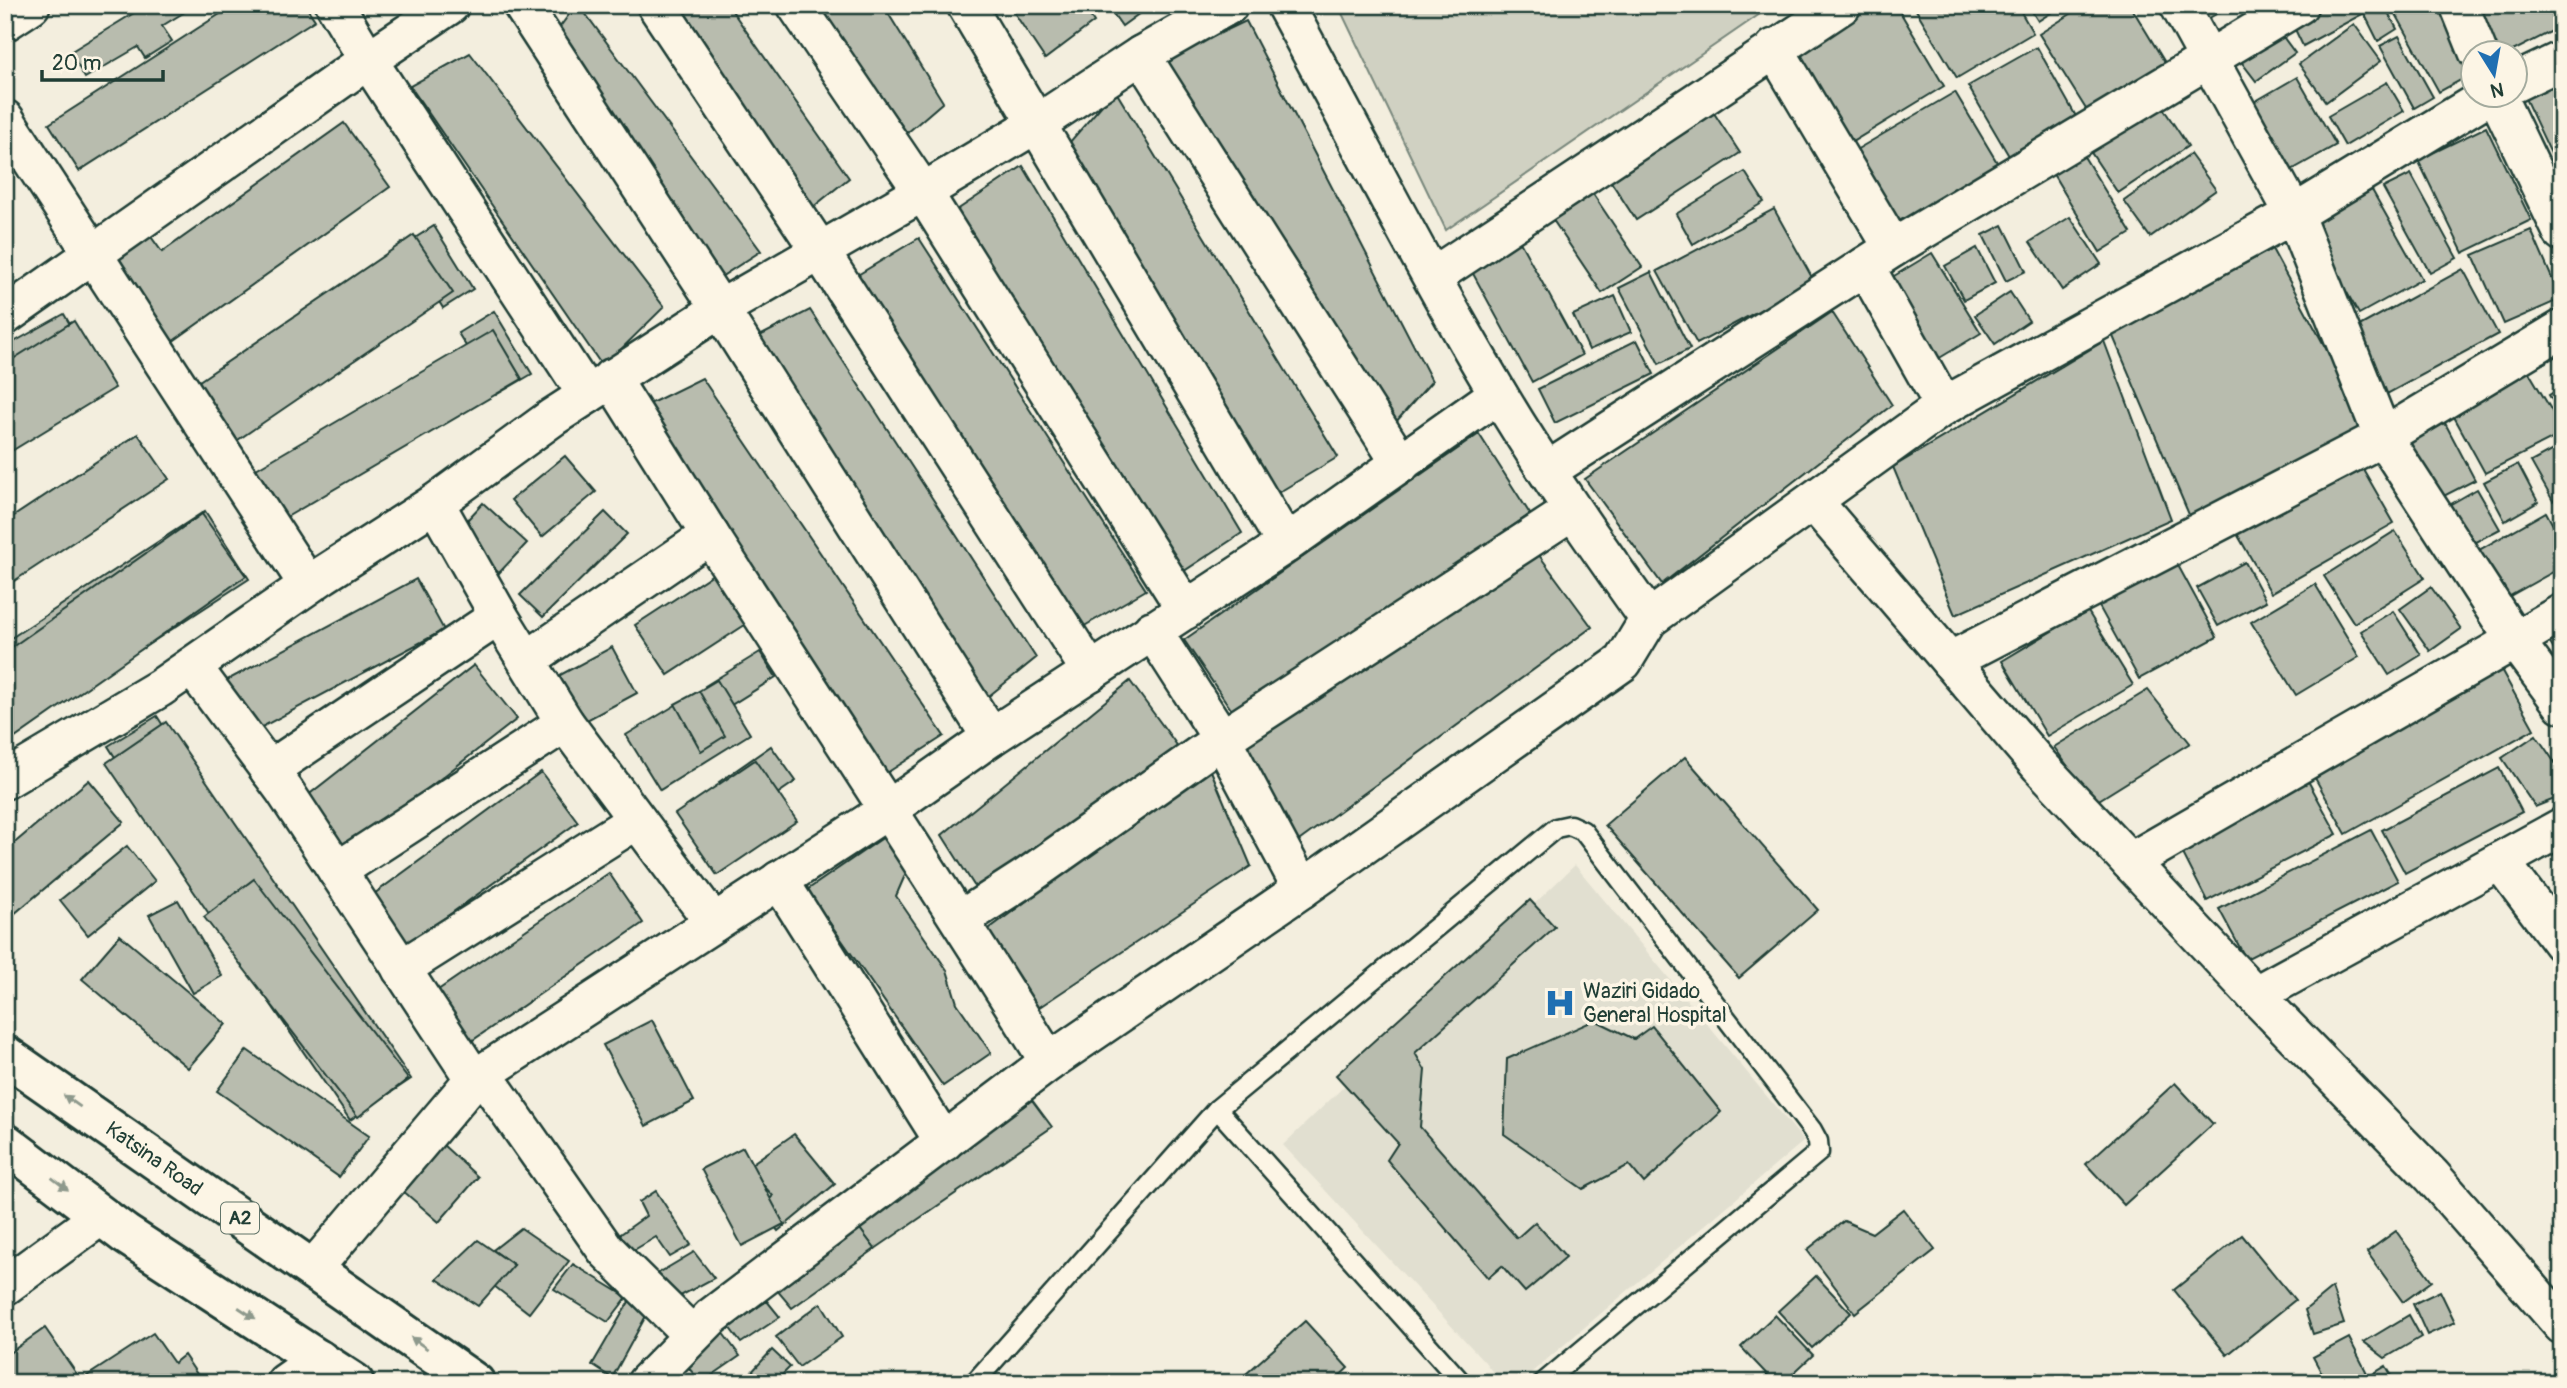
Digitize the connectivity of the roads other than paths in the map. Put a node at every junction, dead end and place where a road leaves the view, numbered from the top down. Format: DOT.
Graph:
graph roads {
  1 [pos="31,5"];
  2 [pos="335,5"];
  3 [pos="450,5"];
  4 [pos="522,5"];
  5 [pos="656,5"];
  6 [pos="796,5"];
  7 [pos="966,5"];
  8 [pos="1229,5"];
  9 [pos="1285,5"];
  10 [pos="1842,5"];
  11 [pos="2179,5"];
  12 [pos="2299,5"];
  13 [pos="2459,5"];
  14 [pos="5,22"];
  15 [pos="2472,38"];
  16 [pos="1774,48"];
  17 [pos="1141,55"];
  18 [pos="368,60"];
  19 [pos="2209,60"];
  20 [pos="2562,60"];
  21 [pos="2528,77"];
  22 [pos="2470,108"];
  23 [pos="2500,108"];
  24 [pos="5,119"];
  25 [pos="1038,122"];
  26 [pos="923,192"];
  27 [pos="2294,214"];
  28 [pos="2562,232"];
  29 [pos="820,251"];
  30 [pos="93,255"];
  31 [pos="1879,257"];
  32 [pos="1432,276"];
  33 [pos="720,309"];
  34 [pos="5,316"];
  35 [pos="2562,329"];
  36 [pos="599,386"];
  37 [pos="1498,394"];
  38 [pos="1944,405"];
  39 [pos="2383,437"];
  40 [pos="1401,464"];
  41 [pos="1547,471"];
  42 [pos="1813,501"];
  43 [pos="435,503"];
  44 [pos="1572,511"];
  45 [pos="710,535"];
  46 [pos="1286,544"];
  47 [pos="308,585"];
  48 [pos="1186,610"];
  49 [pos="2562,613"];
  50 [pos="499,616"];
  51 [pos="1649,619"];
  52 [pos="1152,630"];
  53 [pos="2514,639"];
  54 [pos="527,660"];
  55 [pos="1950,661"];
  56 [pos="192,666"];
  57 [pos="1090,672"];
  58 [pos="2562,704"];
  59 [pos="565,723"];
  60 [pos="991,737"];
  61 [pos="1222,739"];
  62 [pos="269,770"];
  63 [pos="5,780"];
  64 [pos="886,811"];
  65 [pos="637,820"];
  66 [pos="2562,827"];
  67 [pos="2500,861"];
  68 [pos="2130,862"];
  69 [pos="337,871"];
  70 [pos="779,880"];
  71 [pos="1302,889"];
  72 [pos="960,920"];
  73 [pos="714,923"];
  74 [pos="2562,943"];
  75 [pos="401,969"];
  76 [pos="2255,995"];
  77 [pos="5,1055"];
  78 [pos="1049,1062"];
  79 [pos="478,1077"];
  80 [pos="1217,1109"];
  81 [pos="944,1142"];
  82 [pos="5,1143"];
  83 [pos="101,1216"];
  84 [pos="313,1269"];
  85 [pos="5,1286"];
  86 [pos="2562,1325"];
  87 [pos="692,1335"];
  88 [pos="319,1359"];
  89 [pos="285,1383"];
  90 [pos="354,1383"];
  91 [pos="475,1383"];
  92 [pos="646,1383"];
  93 [pos="974,1383"];
  94 [pos="1462,1383"];
  95 [pos="1543,1383"];
  1 -- 14 [label="street"];
  2 -- 18 [label="street"];
  3 -- 18 [label="street"];
  4 -- 33 [label="street"];
  5 -- 29 [label="street"];
  6 -- 26 [label="street"];
  7 -- 25 [label="street"];
  8 -- 17 [label="street"];
  9 -- 32 [label="street"];
  10 -- 16 [label="street"];
  11 -- 19 [label="street"];
  12 -- 19 [label="street"];
  13 -- 15 [label="street"];
  16 -- 31 [label="street"];
  16 -- 32 [label="street"];
  17 -- 25 [label="street"];
  17 -- 40 [label="street"];
  18 -- 30 [label="street"];
  18 -- 36 [label="street"];
  19 -- 27 [label="street"];
  19 -- 31 [label="street"];
  20 -- 21 [label="street"];
  22 -- 27 [label="street"];
  23 -- 28 [label="street"];
  24 -- 30 [label="street"];
  25 -- 26 [label="street"];
  25 -- 46 [label="street"];
  26 -- 29 [label="street"];
  26 -- 48 [label="street"];
  27 -- 38 [label="street"];
  27 -- 39 [label="street"];
  29 -- 33 [label="street"];
  29 -- 57 [label="street"];
  30 -- 34 [label="street"];
  30 -- 47 [label="street"];
  31 -- 38 [label="street"];
  31 -- 41 [label="street"];
  32 -- 37 [label="street"];
  33 -- 36 [label="street"];
  33 -- 60 [label="street"];
  35 -- 39 [label="street"];
  36 -- 43 [label="street"];
  36 -- 45 [label="street"];
  37 -- 40 [label="street"];
  37 -- 41 [label="street"];
  38 -- 42 [label="street"];
  39 -- 53 [label="street"];
  39 -- 55 [label="street"];
  40 -- 46 [label="street"];
  41 -- 44 [label="street"];
  42 -- 51 [label="street"];
  42 -- 55 [label="street"];
  43 -- 47 [label="street"];
  43 -- 50 [label="street"];
  44 -- 51 [label="street"];
  44 -- 61 [label="street"];
  45 -- 54 [label="street"];
  45 -- 64 [label="street"];
  46 -- 48 [label="street"];
  47 -- 56 [label="street"];
  48 -- 52 [label="street"];
  49 -- 53 [label="street"];
  50 -- 54 [label="street"];
  50 -- 62 [label="street"];
  51 -- 71 [label="street"];
  52 -- 57 [label="street"];
  52 -- 61 [label="street"];
  53 -- 58 [label="street"];
  53 -- 68 [label="street"];
  54 -- 59 [label="street"];
  55 -- 68 [label="street"];
  56 -- 62 [label="street"];
  56 -- 63 [label="street"];
  57 -- 60 [label="street"];
  59 -- 65 [label="street"];
  59 -- 69 [label="street"];
  60 -- 64 [label="street"];
  61 -- 71 [label="street"];
  61 -- 72 [label="street"];
  62 -- 69 [label="street"];
  64 -- 70 [label="street"];
  64 -- 72 [label="street"];
  65 -- 73 [label="street"];
  65 -- 75 [label="street"];
  66 -- 67 [label="street"];
  67 -- 74 [label="street"];
  67 -- 76 [label="street"];
  68 -- 76 [label="street"];
  69 -- 75 [label="street"];
  70 -- 73 [label="street"];
  70 -- 81 [label="street"];
  71 -- 78 [label="street"];
  72 -- 78 [label="street"];
  73 -- 79 [label="street"];
  75 -- 79 [label="street"];
  76 -- 86 [label="street"];
  84 -- 77 [label="highway, Katsina Road / A2, one-way"];
  78 -- 81 [label="street"];
  79 -- 84 [label="street"];
  79 -- 87 [label="street"];
  80 -- 93 [label="lane"];
  80 -- 94 [label="lane"];
  80 -- 95 [label="lane"];
  81 -- 87 [label="street"];
  82 -- 83 [label="highway, one-way"];
  83 -- 85 [label="street"];
  83 -- 88 [label="highway, one-way"];
  91 -- 84 [label="highway, Katsina Road / A2, one-way"];
  87 -- 92 [label="street"];
  88 -- 89 [label="street"];
  88 -- 90 [label="highway"];
}
